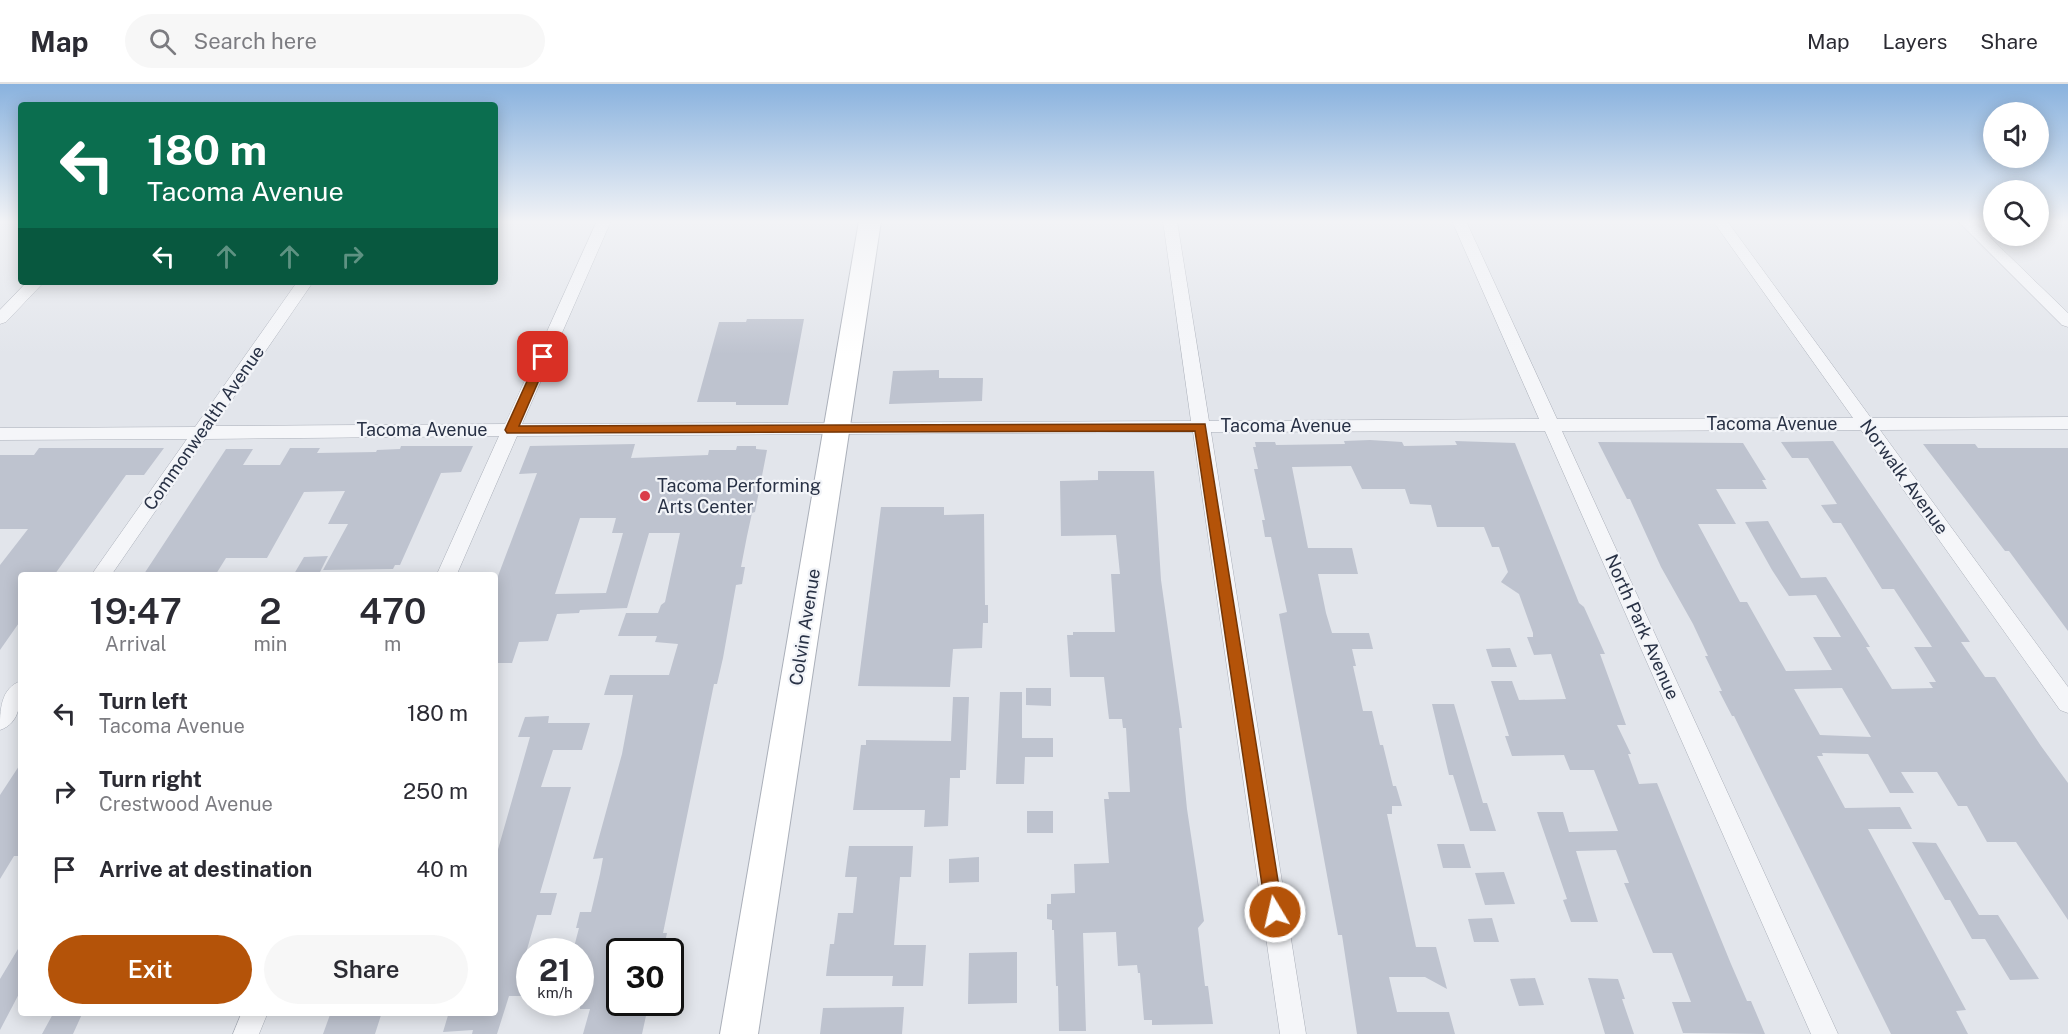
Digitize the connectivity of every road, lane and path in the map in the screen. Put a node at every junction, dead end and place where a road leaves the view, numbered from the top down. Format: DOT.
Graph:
graph roads {
  1 [pos="583,265"];
  2 [pos="863,265"];
  3 [pos="1177,265"];
  4 [pos="1479,265"];
  5 [pos="1752,265"];
  6 [pos="2010,265"];
  7 [pos="33,285"];
  8 [pos="303,285"];
  9 [pos="0,319"];
  10 [pos="2068,322"];
  11 [pos="2068,423"];
  12 [pos="1866,424"];
  13 [pos="1552,425"];
  14 [pos="1201,426"];
  15 [pos="837,428"];
  16 [pos="511,430"];
  17 [pos="201,432"];
  18 [pos="0,434"];
  19 [pos="103,572"];
  20 [pos="448,572"];
  21 [pos="18,694"];
  22 [pos="2068,704"];
  23 [pos="0,721"];
  24 [pos="253,1016"];
  25 [pos="246,1034"];
  26 [pos="739,1034"];
  27 [pos="1293,1034"];
  28 [pos="1825,1034"];
  1 -- 16 [label="street"];
  2 -- 15 [label="street, Colvin Avenue"];
  3 -- 14 [label="street"];
  4 -- 13 [label="street, North Park Avenue"];
  5 -- 12 [label="street, Norwalk Avenue"];
  6 -- 10 [label="street"];
  7 -- 9 [label="street"];
  8 -- 17 [label="street, Commonwealth Avenue"];
  11 -- 12 [label="street, Tacoma Avenue"];
  12 -- 13 [label="street, Tacoma Avenue"];
  12 -- 22 [label="street, Norwalk Avenue"];
  13 -- 14 [label="street, Tacoma Avenue"];
  13 -- 28 [label="street, North Park Avenue"];
  14 -- 15 [label="street, Tacoma Avenue"];
  14 -- 27 [label="street"];
  15 -- 16 [label="street, Tacoma Avenue"];
  15 -- 26 [label="street, Colvin Avenue"];
  16 -- 17 [label="street, Tacoma Avenue"];
  16 -- 20 [label="street"];
  17 -- 18 [label="street, Tacoma Avenue"];
  17 -- 19 [label="street, Commonwealth Avenue"];
  21 -- 23 [label="street"];
  24 -- 25 [label="street"];
}
